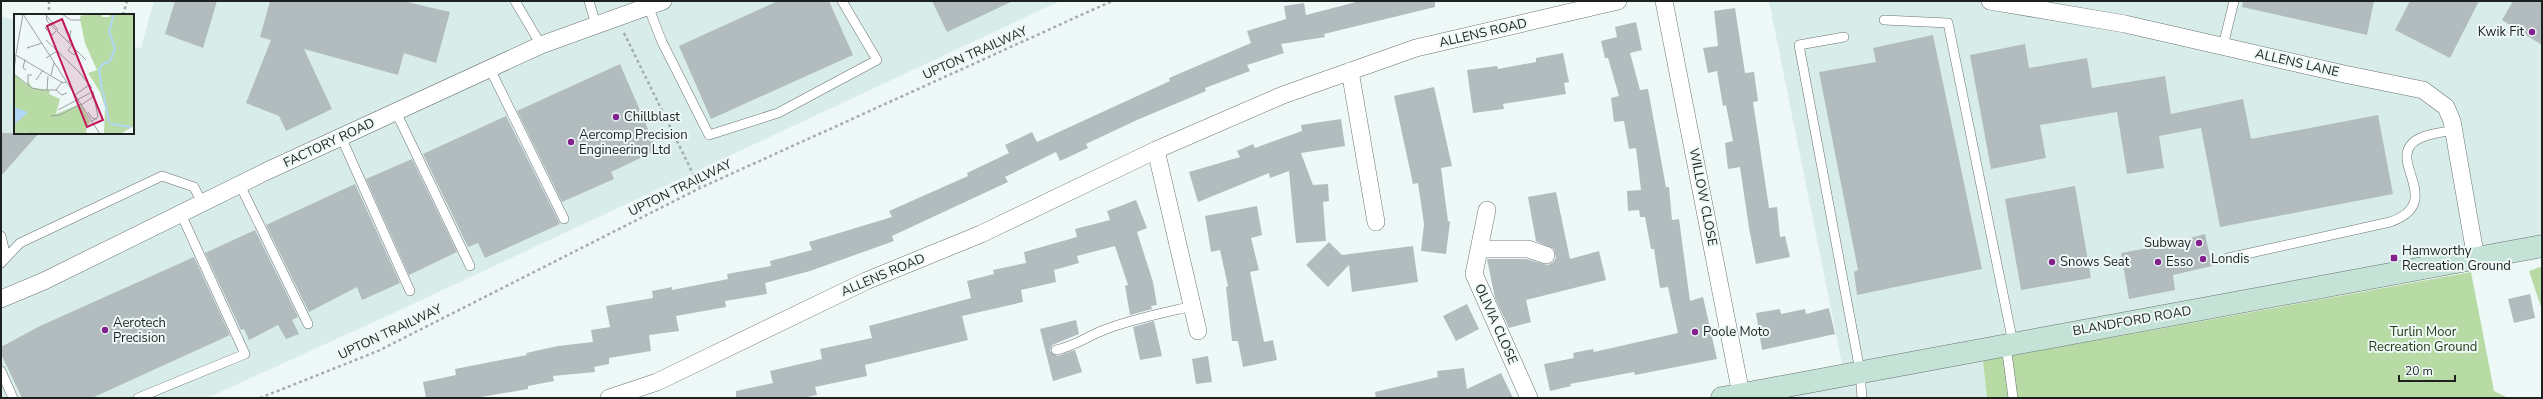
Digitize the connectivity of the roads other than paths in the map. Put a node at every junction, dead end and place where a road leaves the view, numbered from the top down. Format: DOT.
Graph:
graph roads {
  1 [pos="515,1"];
  2 [pos="589,1"];
  3 [pos="842,1"];
  4 [pos="1618,1"];
  5 [pos="1664,1"];
  6 [pos="1990,1"];
  7 [pos="2234,1"];
  8 [pos="645,5"];
  9 [pos="1884,20"];
  10 [pos="596,25"];
  11 [pos="1844,37"];
  12 [pos="541,46"];
  13 [pos="2223,46"];
  14 [pos="490,69"];
  15 [pos="1350,71"];
  16 [pos="396,112"];
  17 [pos="2453,130"];
  18 [pos="341,137"];
  19 [pos="1156,150"];
  20 [pos="240,185"];
  21 [pos="202,203"];
  22 [pos="1487,210"];
  23 [pos="181,214"];
  24 [pos="564,220"];
  25 [pos="1376,222"];
  26 [pos="1,236"];
  27 [pos="2542,246"];
  28 [pos="1479,249"];
  29 [pos="1546,255"];
  30 [pos="2228,258"];
  31 [pos="2476,259"];
  32 [pos="4,260"];
  33 [pos="470,266"];
  34 [pos="410,291"];
  35 [pos="1,299"];
  36 [pos="1193,306"];
  37 [pos="308,324"];
  38 [pos="1198,331"];
  39 [pos="2009,344"];
  40 [pos="1056,350"];
  41 [pos="1860,371"];
  42 [pos="1,372"];
  43 [pos="638,393"];
  44 [pos="1732,396"];
  45 [pos="13,398"];
  46 [pos="138,398"];
  47 [pos="609,398"];
  48 [pos="1529,398"];
  49 [pos="1862,398"];
  50 [pos="2012,398"];
  1 -- 12 [label="lane"];
  2 -- 10 [label="lane"];
  3 -- 8 [label="lane"];
  4 -- 15 [label="street, ALLENS ROAD"];
  5 -- 44 [label="street, WILLOW CLOSE"];
  6 -- 13 [label="street, ALLENS LANE"];
  7 -- 13 [label="lane"];
  8 -- 10 [label="street, FACTORY ROAD"];
  9 -- 39 [label="lane"];
  10 -- 12 [label="street, FACTORY ROAD"];
  11 -- 41 [label="lane"];
  12 -- 14 [label="street, FACTORY ROAD"];
  13 -- 17 [label="street, ALLENS LANE"];
  14 -- 16 [label="street, FACTORY ROAD"];
  14 -- 24 [label="lane"];
  15 -- 19 [label="street, ALLENS ROAD"];
  15 -- 25 [label="street"];
  16 -- 18 [label="street, FACTORY ROAD"];
  16 -- 33 [label="lane"];
  17 -- 30 [label="lane"];
  17 -- 31 [label="street, ALLENS LANE"];
  18 -- 20 [label="street, FACTORY ROAD"];
  18 -- 34 [label="lane"];
  19 -- 36 [label="street"];
  19 -- 43 [label="street, ALLENS ROAD"];
  20 -- 21 [label="street, FACTORY ROAD"];
  20 -- 37 [label="lane"];
  21 -- 23 [label="street, FACTORY ROAD"];
  21 -- 32 [label="lane"];
  22 -- 28 [label="street, OLIVIA CLOSE"];
  23 -- 35 [label="street, FACTORY ROAD"];
  23 -- 46 [label="lane"];
  26 -- 32 [label="lane"];
  27 -- 31 [label="main road, BLANDFORD ROAD"];
  28 -- 29 [label="street"];
  28 -- 48 [label="street, OLIVIA CLOSE"];
  31 -- 39 [label="main road, BLANDFORD ROAD"];
  36 -- 38 [label="street"];
  36 -- 40 [label="lane"];
  39 -- 41 [label="main road, BLANDFORD ROAD"];
  39 -- 50 [label="lane"];
  41 -- 44 [label="main road, BLANDFORD ROAD"];
  41 -- 49 [label="lane"];
  42 -- 45 [label="lane"];
  43 -- 47 [label="street, ALLENS ROAD"];
}
